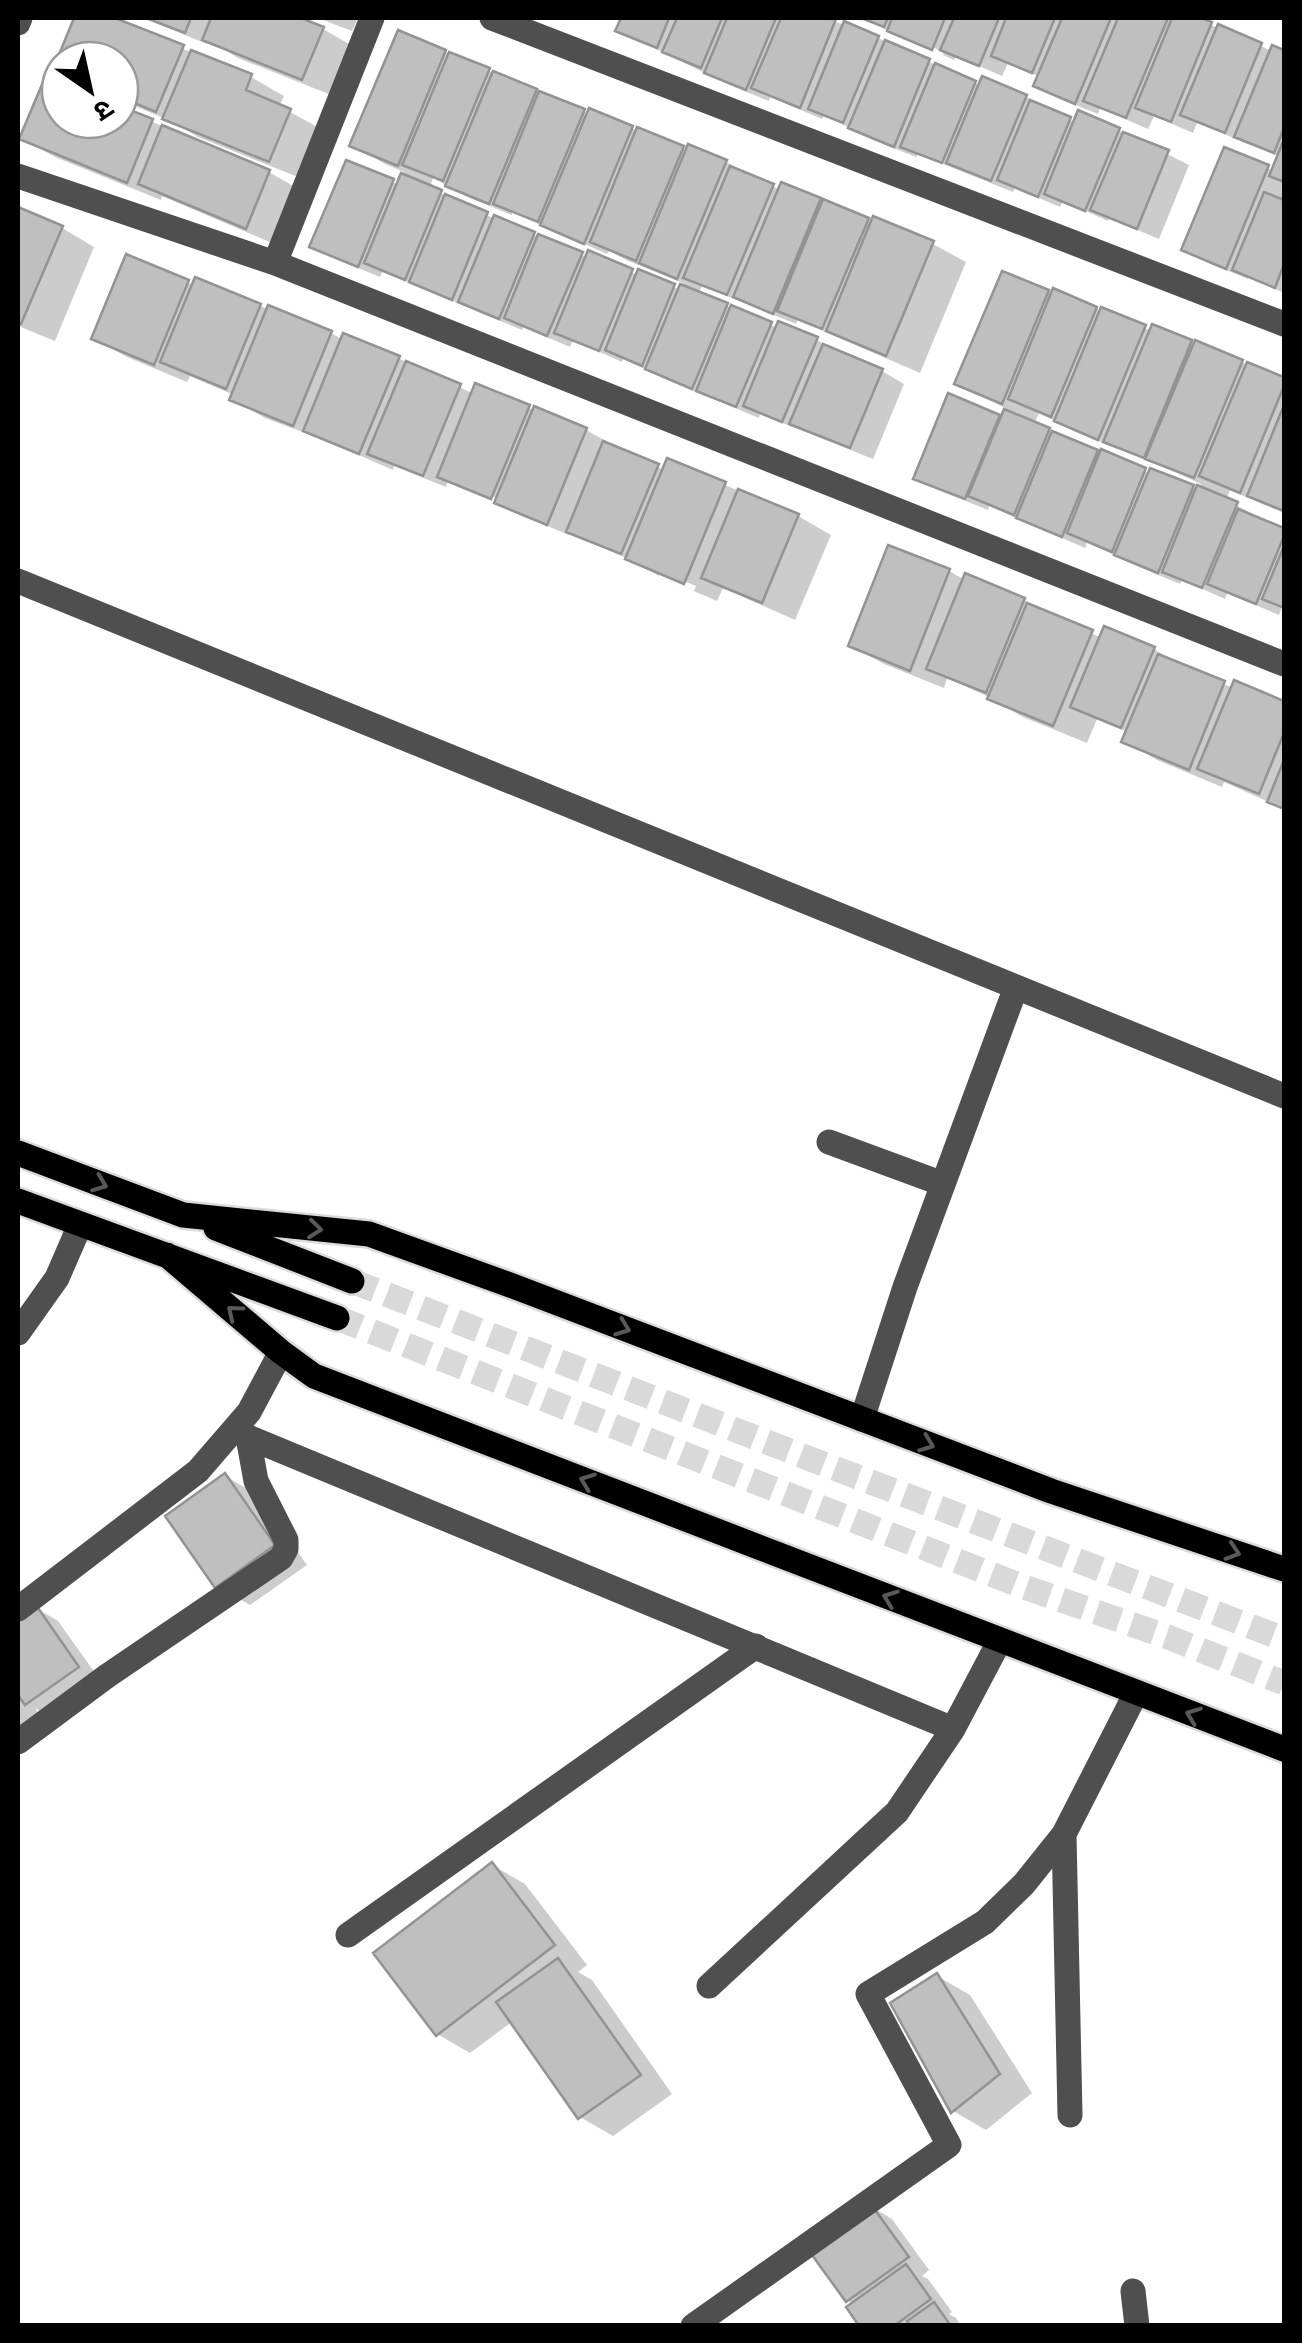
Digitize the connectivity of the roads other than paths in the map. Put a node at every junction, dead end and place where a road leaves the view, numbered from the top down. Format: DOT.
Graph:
graph roads {
  1 [pos="372,18"];
  2 [pos="492,18"];
  3 [pos="18,176"];
  4 [pos="275,263"];
  5 [pos="1284,324"];
  6 [pos="18,581"];
  7 [pos="1284,664"];
  8 [pos="1016,987"];
  9 [pos="1284,1096"];
  10 [pos="829,1142"];
  11 [pos="18,1153"];
  12 [pos="944,1184"];
  13 [pos="18,1202"];
  14 [pos="184,1215"];
  15 [pos="80,1225"];
  16 [pos="167,1255"];
  17 [pos="352,1281"];
  18 [pos="337,1318"];
  19 [pos="18,1333"];
  20 [pos="281,1352"];
  21 [pos="862,1419"];
  22 [pos="242,1432"];
  23 [pos="1284,1569"];
  24 [pos="18,1609"];
  25 [pos="1000,1640"];
  26 [pos="756,1646"];
  27 [pos="1136,1693"];
  28 [pos="953,1729"];
  29 [pos="18,1742"];
  30 [pos="1284,1749"];
  31 [pos="1064,1834"];
  32 [pos="348,1935"];
  33 [pos="709,1986"];
  34 [pos="1070,2115"];
  35 [pos="1133,2292"];
  36 [pos="694,2326"];
  37 [pos="1137,2326"];
  1 -- 4 [label="street"];
  2 -- 5 [label="street"];
  3 -- 4 [label="street"];
  4 -- 7 [label="street"];
  6 -- 8 [label="street"];
  8 -- 9 [label="street"];
  8 -- 12 [label="street"];
  10 -- 12 [label="street"];
  11 -- 14 [label="main road, one-way"];
  12 -- 21 [label="street"];
  13 -- 15 [label="main road"];
  14 -- 17 [label="main road"];
  14 -- 21 [label="main road, one-way"];
  15 -- 16 [label="main road"];
  15 -- 19 [label="street"];
  16 -- 18 [label="main road"];
  20 -- 16 [label="main road, one-way"];
  20 -- 22 [label="street"];
  25 -- 20 [label="main road, one-way"];
  21 -- 23 [label="main road, one-way"];
  22 -- 24 [label="street"];
  22 -- 26 [label="street"];
  22 -- 29 [label="street"];
  25 -- 27 [label="main road"];
  25 -- 28 [label="street"];
  26 -- 28 [label="street"];
  26 -- 32 [label="street"];
  30 -- 27 [label="main road, one-way"];
  27 -- 31 [label="street"];
  28 -- 33 [label="street"];
  31 -- 34 [label="street"];
  31 -- 36 [label="street"];
  35 -- 37 [label="street"];
}
